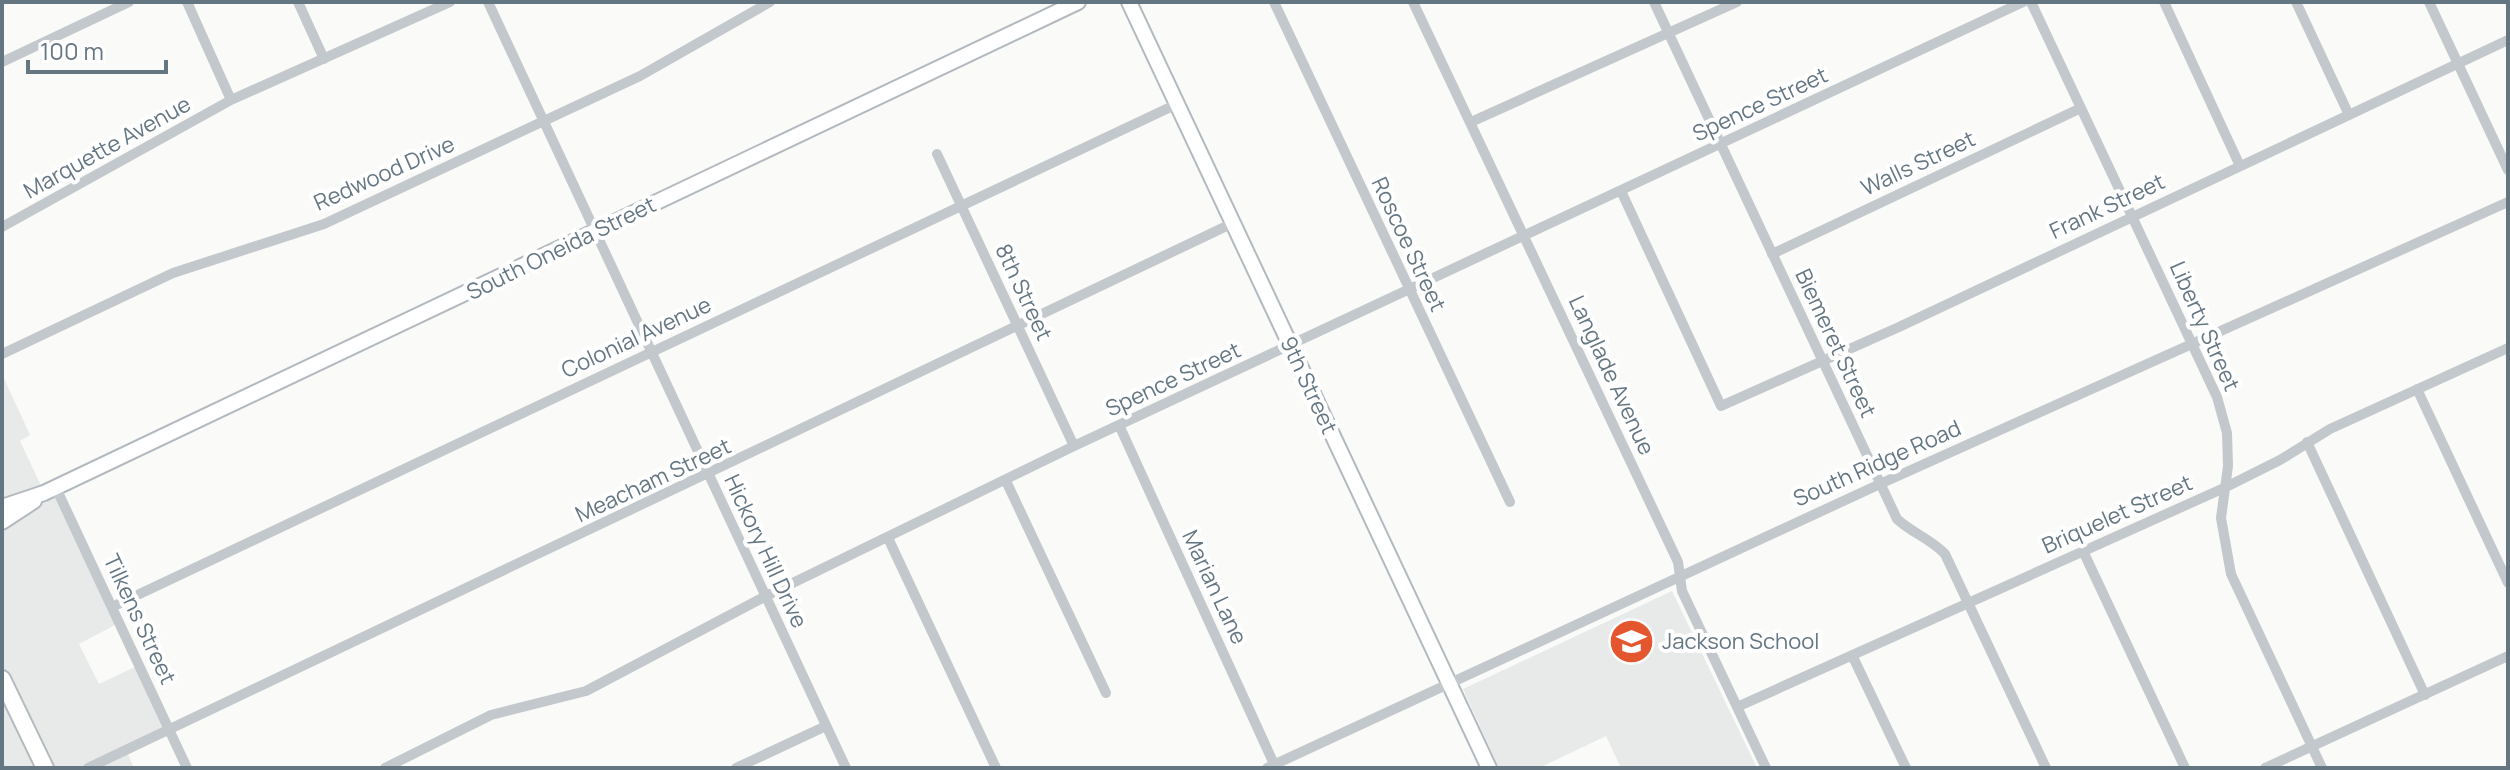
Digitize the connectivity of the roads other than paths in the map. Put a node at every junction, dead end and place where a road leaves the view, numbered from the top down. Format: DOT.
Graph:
graph roads {
  1 [pos="129,2"];
  2 [pos="187,2"];
  3 [pos="298,2"];
  4 [pos="450,2"];
  5 [pos="488,2"];
  6 [pos="770,2"];
  7 [pos="1078,2"];
  8 [pos="1129,2"];
  9 [pos="1274,2"];
  10 [pos="1654,2"];
  11 [pos="1737,2"];
  12 [pos="2023,2"];
  13 [pos="2031,2"];
  14 [pos="2164,2"];
  15 [pos="2296,2"];
  16 [pos="2429,2"];
  17 [pos="1416,3"];
  18 [pos="1669,35"];
  19 [pos="2508,40"];
  20 [pos="324,59"];
  21 [pos="2,62"];
  22 [pos="2458,64"];
  23 [pos="231,100"];
  24 [pos="1177,104"];
  25 [pos="2081,108"];
  26 [pos="2349,115"];
  27 [pos="543,122"];
  28 [pos="1471,122"];
  29 [pos="1721,145"];
  30 [pos="937,154"];
  31 [pos="2240,166"];
  32 [pos="2508,170"];
  33 [pos="1621,191"];
  34 [pos="2508,202"];
  35 [pos="961,206"];
  36 [pos="2132,217"];
  37 [pos="1233,223"];
  38 [pos="2,227"];
  39 [pos="595,232"];
  40 [pos="1525,237"];
  41 [pos="1772,254"];
  42 [pos="1409,290"];
  43 [pos="1018,327"];
  44 [pos="2192,343"];
  45 [pos="1291,346"];
  46 [pos="2508,348"];
  47 [pos="651,352"];
  48 [pos="2,354"];
  49 [pos="1822,361"];
  50 [pos="2417,389"];
  51 [pos="1119,425"];
  52 [pos="2307,442"];
  53 [pos="1074,446"];
  54 [pos="709,475"];
  55 [pos="1006,481"];
  56 [pos="1880,484"];
  57 [pos="2224,488"];
  58 [pos="50,490"];
  59 [pos="1510,502"];
  60 [pos="2,507"];
  61 [pos="2,522"];
  62 [pos="888,538"];
  63 [pos="2083,551"];
  64 [pos="1680,575"];
  65 [pos="2508,583"];
  66 [pos="766,596"];
  67 [pos="1968,603"];
  68 [pos="112,607"];
  69 [pos="1852,655"];
  70 [pos="2508,656"];
  71 [pos="2,679"];
  72 [pos="1449,682"];
  73 [pos="1106,693"];
  74 [pos="2425,695"];
  75 [pos="1737,707"];
  76 [pos="826,726"];
  77 [pos="169,730"];
  78 [pos="2312,747"];
  79 [pos="1270,766"];
  80 [pos="45,768"];
  81 [pos="88,768"];
  82 [pos="187,768"];
  83 [pos="385,768"];
  84 [pos="736,768"];
  85 [pos="846,768"];
  86 [pos="996,768"];
  87 [pos="1489,768"];
  88 [pos="1766,768"];
  89 [pos="1906,768"];
  90 [pos="2046,768"];
  91 [pos="2185,768"];
  92 [pos="2265,768"];
  93 [pos="2322,768"];
  1 -- 21 [label="street"];
  2 -- 23 [label="street"];
  3 -- 20 [label="street"];
  4 -- 20 [label="street, Marquette Avenue"];
  5 -- 27 [label="street, Hickory Hill Drive"];
  6 -- 27 [label="street, Redwood Drive"];
  7 -- 39 [label="street, South Oneida Street"];
  8 -- 24 [label="street, 9th Street"];
  9 -- 42 [label="street, Roscoe Street"];
  10 -- 18 [label="street, Biemeret Street"];
  11 -- 18 [label="street"];
  12 -- 29 [label="street, Spence Street"];
  13 -- 25 [label="street, Liberty Street"];
  14 -- 31 [label="street"];
  15 -- 26 [label="street"];
  16 -- 22 [label="street"];
  17 -- 28 [label="street, Langlade Avenue"];
  18 -- 28 [label="street"];
  18 -- 29 [label="street, Biemeret Street"];
  19 -- 22 [label="street, Frank Street"];
  20 -- 23 [label="street, Marquette Avenue"];
  22 -- 26 [label="street, Frank Street"];
  22 -- 32 [label="street"];
  23 -- 38 [label="street, Marquette Avenue"];
  24 -- 35 [label="street, Colonial Avenue"];
  24 -- 37 [label="street, 9th Street"];
  25 -- 36 [label="street, Liberty Street"];
  25 -- 41 [label="street, Walls Street"];
  26 -- 31 [label="street, Frank Street"];
  27 -- 39 [label="street, Hickory Hill Drive"];
  27 -- 48 [label="street, Redwood Drive"];
  28 -- 40 [label="street, Langlade Avenue"];
  29 -- 33 [label="street, Spence Street"];
  29 -- 41 [label="street, Biemeret Street"];
  30 -- 35 [label="street, 8th Street"];
  31 -- 36 [label="street, Frank Street"];
  33 -- 40 [label="street, Spence Street"];
  33 -- 49 [label="street, Frank Street"];
  34 -- 44 [label="street, South Ridge Road"];
  35 -- 43 [label="street, 8th Street"];
  35 -- 47 [label="street, Colonial Avenue"];
  36 -- 44 [label="street, Liberty Street"];
  36 -- 49 [label="street, Frank Street"];
  37 -- 43 [label="street, Meacham Street"];
  37 -- 45 [label="street, 9th Street"];
  39 -- 47 [label="street, Hickory Hill Drive"];
  39 -- 58 [label="street, South Oneida Street"];
  40 -- 42 [label="street, Spence Street"];
  40 -- 64 [label="street, Langlade Avenue"];
  41 -- 49 [label="street, Biemeret Street"];
  42 -- 45 [label="street, Spence Street"];
  42 -- 59 [label="street, Roscoe Street"];
  43 -- 53 [label="street, 8th Street"];
  43 -- 54 [label="street, Meacham Street"];
  44 -- 56 [label="street, South Ridge Road"];
  44 -- 57 [label="street, Liberty Street"];
  45 -- 51 [label="street, Spence Street"];
  45 -- 72 [label="street, 9th Street"];
  46 -- 50 [label="street, Briquelet Street"];
  47 -- 54 [label="street, Hickory Hill Drive"];
  47 -- 68 [label="street, Colonial Avenue"];
  49 -- 56 [label="street, Biemeret Street"];
  50 -- 52 [label="street, Briquelet Street"];
  50 -- 65 [label="street"];
  51 -- 53 [label="street, Spence Street"];
  51 -- 79 [label="street, Marian Lane"];
  52 -- 57 [label="street, Briquelet Street"];
  52 -- 74 [label="street"];
  53 -- 55 [label="street, Spence Street"];
  54 -- 66 [label="street, Hickory Hill Drive"];
  54 -- 77 [label="street, Meacham Street"];
  55 -- 62 [label="street, Spence Street"];
  55 -- 73 [label="street"];
  56 -- 64 [label="street, South Ridge Road"];
  56 -- 67 [label="street, Biemeret Street"];
  57 -- 63 [label="street, Briquelet Street"];
  57 -- 78 [label="street, Liberty Street"];
  58 -- 60 [label="street, South Oneida Street"];
  58 -- 61 [label="street, South Oneida Street"];
  58 -- 68 [label="street, Tilkens Street"];
  62 -- 66 [label="street, Spence Street"];
  62 -- 86 [label="street"];
  63 -- 67 [label="street, Briquelet Street"];
  63 -- 91 [label="street"];
  64 -- 72 [label="street, South Ridge Road"];
  64 -- 75 [label="street, Langlade Avenue"];
  66 -- 76 [label="street, Hickory Hill Drive"];
  66 -- 83 [label="street, Spence Street"];
  67 -- 69 [label="street, Briquelet Street"];
  67 -- 90 [label="street, Biemeret Street"];
  68 -- 77 [label="street, Tilkens Street"];
  69 -- 75 [label="street, Briquelet Street"];
  69 -- 89 [label="street"];
  70 -- 74 [label="street"];
  71 -- 80 [label="main road"];
  72 -- 79 [label="street, South Ridge Road"];
  72 -- 87 [label="street, 9th Street"];
  74 -- 78 [label="street"];
  75 -- 88 [label="street, Langlade Avenue"];
  76 -- 84 [label="street"];
  76 -- 85 [label="street, Hickory Hill Drive"];
  77 -- 81 [label="street, Meacham Street"];
  77 -- 82 [label="street, Tilkens Street"];
  78 -- 92 [label="street"];
  78 -- 93 [label="street, Liberty Street"];
}
